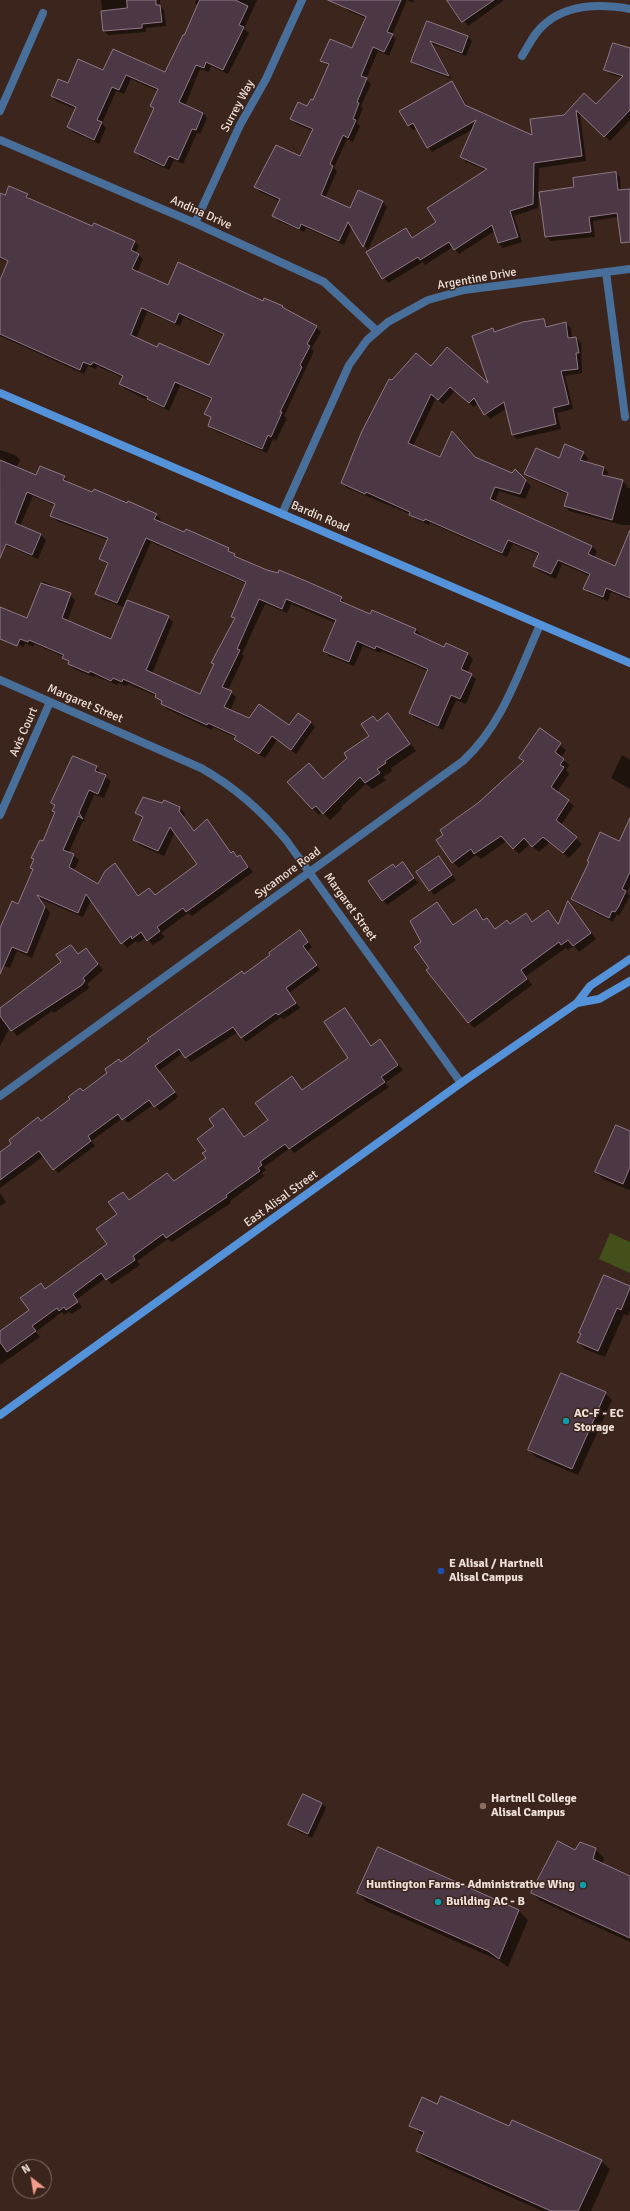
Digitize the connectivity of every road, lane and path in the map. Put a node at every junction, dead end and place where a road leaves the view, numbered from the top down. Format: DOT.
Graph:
graph roads {
  1 [pos="302,0"];
  2 [pos="630,9"];
  3 [pos="42,13"];
  4 [pos="522,56"];
  5 [pos="0,111"];
  6 [pos="0,140"];
  7 [pos="195,223"];
  8 [pos="630,269"];
  9 [pos="606,272"];
  10 [pos="377,331"];
  11 [pos="0,394"];
  12 [pos="626,417"];
  13 [pos="282,514"];
  14 [pos="540,625"];
  15 [pos="630,663"];
  16 [pos="0,680"];
  17 [pos="50,702"];
  18 [pos="0,815"];
  19 [pos="310,872"];
  20 [pos="630,959"];
  21 [pos="630,981"];
  22 [pos="577,1003"];
  23 [pos="461,1083"];
  24 [pos="0,1096"];
  25 [pos="0,1415"];
  1 -- 7 [label="street, Surrey Way"];
  2 -- 4 [label="street"];
  3 -- 5 [label="street"];
  6 -- 7 [label="street, Andina Drive"];
  7 -- 10 [label="street, Andina Drive"];
  8 -- 9 [label="street, Argentine Drive"];
  9 -- 10 [label="street, Argentine Drive"];
  9 -- 12 [label="street"];
  10 -- 13 [label="street, Argentine Drive"];
  11 -- 13 [label="street, Bardin Road"];
  13 -- 14 [label="street, Bardin Road"];
  14 -- 15 [label="street, Bardin Road"];
  14 -- 19 [label="street, Sycamore Road"];
  16 -- 17 [label="street, Margaret Street"];
  17 -- 18 [label="street, Avis Court"];
  17 -- 19 [label="street, Margaret Street"];
  19 -- 23 [label="street, Margaret Street"];
  19 -- 24 [label="street, Sycamore Road"];
  20 -- 22 [label="street, East Alisal Street"];
  21 -- 22 [label="street, East Alisal Street"];
  22 -- 23 [label="street, East Alisal Street"];
  23 -- 25 [label="street, East Alisal Street"];
}
